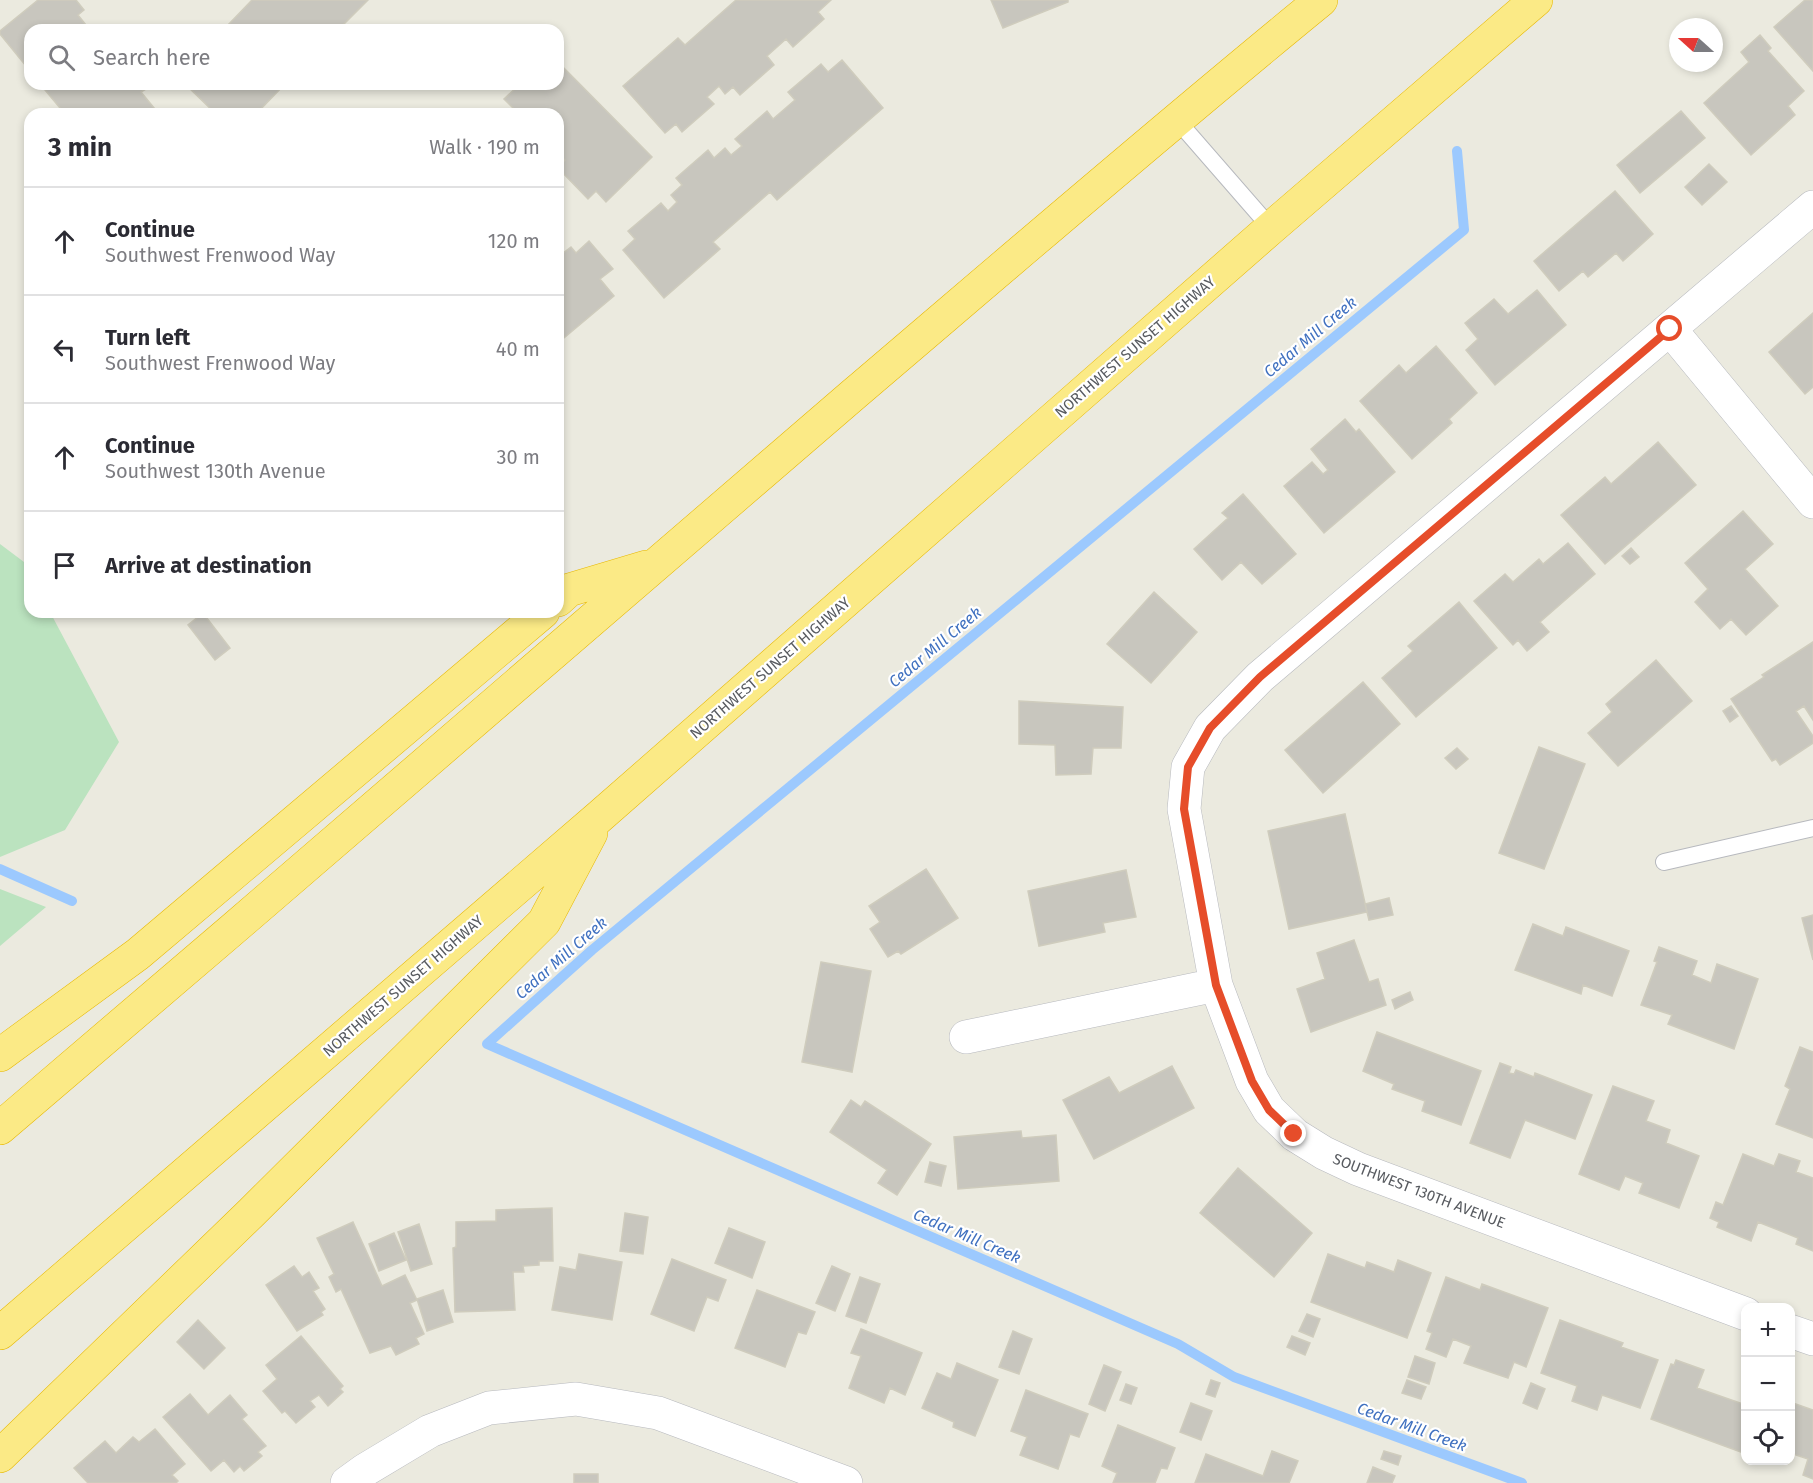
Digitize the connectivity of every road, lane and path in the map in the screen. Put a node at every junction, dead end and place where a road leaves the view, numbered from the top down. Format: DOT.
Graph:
graph roads {
  1 [pos="1321,0"];
  2 [pos="1536,0"];
  3 [pos="1176,119"];
  4 [pos="1813,207"];
  5 [pos="1271,228"];
  6 [pos="1670,329"];
  7 [pos="1813,502"];
  8 [pos="656,564"];
  9 [pos="564,595"];
  10 [pos="536,618"];
  11 [pos="599,817"];
  12 [pos="1813,828"];
  13 [pos="1664,862"];
  14 [pos="1216,985"];
  15 [pos="966,1037"];
  16 [pos="0,1055"];
  17 [pos="0,1128"];
  18 [pos="1741,1312"];
  19 [pos="1795,1332"];
  20 [pos="0,1333"];
  21 [pos="1813,1339"];
  22 [pos="0,1456"];
  23 [pos="347,1483"];
  24 [pos="846,1483"];
  1 -- 3 [label="highway"];
  2 -- 5 [label="highway, NORTHWEST SUNSET HIGHWAY"];
  3 -- 5 [label="lane"];
  3 -- 8 [label="highway"];
  4 -- 6 [label="street, SOUTHWEST 130TH AVENUE"];
  5 -- 11 [label="highway, NORTHWEST SUNSET HIGHWAY"];
  6 -- 7 [label="street"];
  6 -- 14 [label="street, SOUTHWEST 130TH AVENUE"];
  8 -- 9 [label="highway"];
  8 -- 17 [label="highway"];
  10 -- 16 [label="highway"];
  11 -- 20 [label="highway, NORTHWEST SUNSET HIGHWAY"];
  11 -- 22 [label="highway"];
  12 -- 13 [label="lane"];
  14 -- 15 [label="street"];
  14 -- 18 [label="street, SOUTHWEST 130TH AVENUE"];
  19 -- 21 [label="street"];
  23 -- 24 [label="street"];
}
